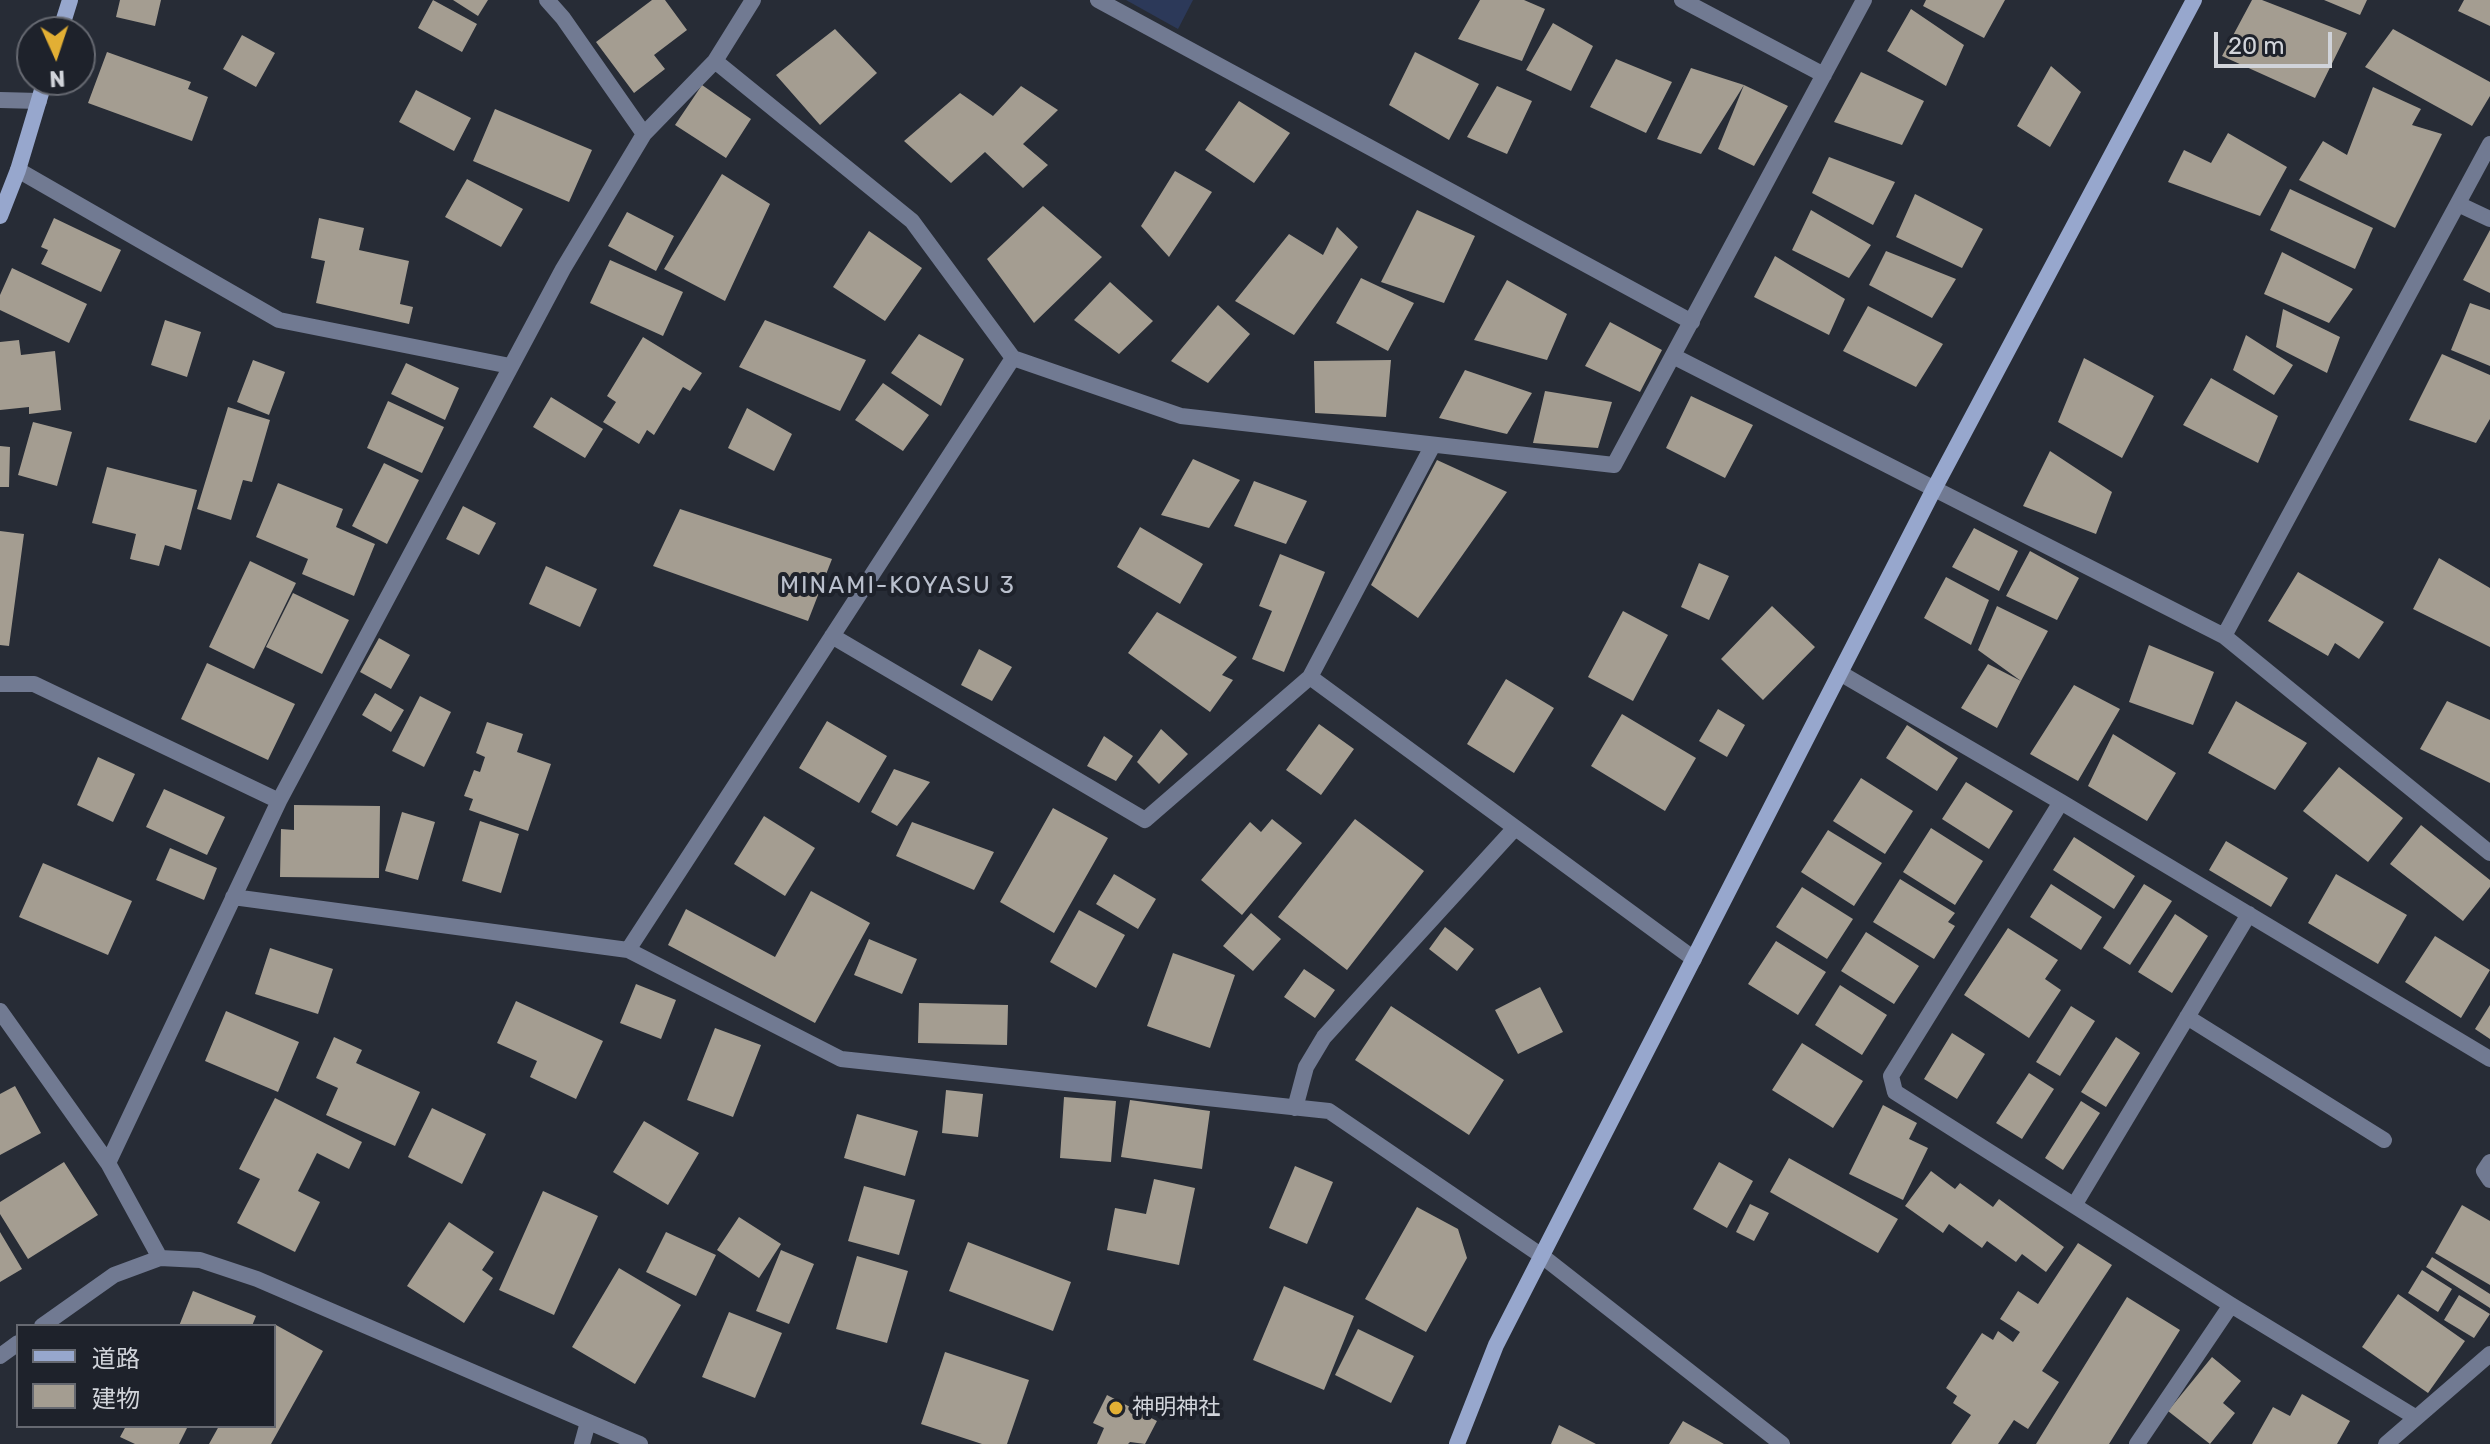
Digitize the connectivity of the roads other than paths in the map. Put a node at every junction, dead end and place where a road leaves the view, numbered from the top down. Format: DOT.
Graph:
graph roads {
  1 [pos="547,0"];
  2 [pos="753,0"];
  3 [pos="1098,0"];
  4 [pos="1682,0"];
  5 [pos="1864,0"];
  6 [pos="2194,0"];
  7 [pos="715,61"];
  8 [pos="1824,75"];
  9 [pos="40,96"];
  10 [pos="0,100"];
  11 [pos="39,101"];
  12 [pos="644,134"];
  13 [pos="2490,144"];
  14 [pos="18,170"];
  15 [pos="2458,204"];
  16 [pos="0,216"];
  17 [pos="2490,219"];
  18 [pos="1692,322"];
  19 [pos="1673,356"];
  20 [pos="1013,358"];
  21 [pos="510,366"];
  22 [pos="1433,445"];
  23 [pos="1935,487"];
  24 [pos="832,636"];
  25 [pos="2224,636"];
  26 [pos="1840,673"];
  27 [pos="1310,677"];
  28 [pos="0,684"];
  29 [pos="279,801"];
  30 [pos="2061,802"];
  31 [pos="1515,828"];
  32 [pos="2490,853"];
  33 [pos="233,897"];
  34 [pos="2249,914"];
  35 [pos="628,950"];
  36 [pos="1694,959"];
  37 [pos="0,1011"];
  38 [pos="2187,1017"];
  39 [pos="2490,1059"];
  40 [pos="1295,1108"];
  41 [pos="2384,1140"];
  42 [pos="2490,1162"];
  43 [pos="108,1163"];
  44 [pos="2490,1180"];
  45 [pos="2075,1204"];
  46 [pos="1542,1256"];
  47 [pos="160,1258"];
  48 [pos="2231,1305"];
  49 [pos="45,1324"];
  50 [pos="2490,1354"];
  51 [pos="2415,1417"];
  52 [pos="588,1422"];
  53 [pos="582,1444"];
  54 [pos="640,1444"];
  55 [pos="1457,1444"];
  56 [pos="1782,1444"];
  57 [pos="2137,1444"];
  58 [pos="2386,1444"];
  1 -- 12 [label="street"];
  2 -- 7 [label="street"];
  3 -- 18 [label="street"];
  4 -- 8 [label="street"];
  5 -- 8 [label="street"];
  6 -- 23 [label="street"];
  7 -- 12 [label="street"];
  7 -- 20 [label="street"];
  8 -- 18 [label="street"];
  9 -- 11 [label="street"];
  10 -- 11 [label="street"];
  11 -- 14 [label="street"];
  12 -- 21 [label="street"];
  13 -- 15 [label="street"];
  14 -- 16 [label="street"];
  14 -- 21 [label="street"];
  15 -- 17 [label="street"];
  15 -- 25 [label="street"];
  18 -- 19 [label="street"];
  19 -- 22 [label="street"];
  19 -- 23 [label="street"];
  20 -- 22 [label="street"];
  20 -- 24 [label="street"];
  21 -- 29 [label="street"];
  22 -- 27 [label="street"];
  23 -- 25 [label="street"];
  23 -- 26 [label="street"];
  24 -- 27 [label="street"];
  24 -- 35 [label="street"];
  25 -- 32 [label="street"];
  26 -- 30 [label="street"];
  26 -- 36 [label="street"];
  27 -- 31 [label="street"];
  28 -- 29 [label="street"];
  29 -- 33 [label="street"];
  30 -- 34 [label="street"];
  30 -- 45 [label="street"];
  31 -- 36 [label="street"];
  31 -- 40 [label="street"];
  33 -- 35 [label="street"];
  33 -- 43 [label="street"];
  34 -- 38 [label="street"];
  34 -- 39 [label="street"];
  35 -- 40 [label="street"];
  36 -- 46 [label="street"];
  37 -- 43 [label="street"];
  38 -- 41 [label="street"];
  38 -- 45 [label="street"];
  40 -- 46 [label="street"];
  42 -- 44 [label="street"];
  43 -- 47 [label="street"];
  45 -- 48 [label="street"];
  46 -- 55 [label="street"];
  46 -- 56 [label="street"];
  47 -- 49 [label="street"];
  47 -- 52 [label="street"];
  48 -- 51 [label="street"];
  48 -- 57 [label="street"];
  50 -- 51 [label="street"];
  51 -- 58 [label="street"];
  52 -- 53 [label="street"];
  52 -- 54 [label="street"];
}
